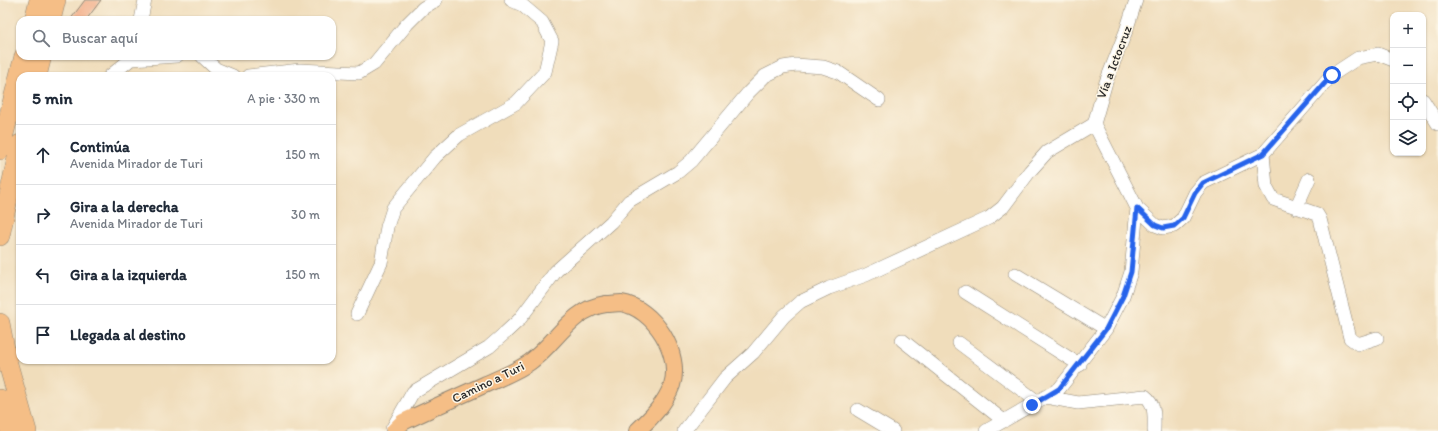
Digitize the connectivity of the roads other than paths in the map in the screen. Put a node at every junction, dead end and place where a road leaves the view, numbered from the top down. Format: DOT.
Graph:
graph roads {
  1 [pos="39,0"];
  2 [pos="56,0"];
  3 [pos="145,0"];
  4 [pos="436,0"];
  5 [pos="511,0"];
  6 [pos="1136,0"];
  7 [pos="35,16"];
  8 [pos="52,16"];
  9 [pos="142,16"];
  10 [pos="1390,59"];
  11 [pos="24,60"];
  12 [pos="41,60"];
  13 [pos="129,60"];
  14 [pos="206,60"];
  15 [pos="22,72"];
  16 [pos="38,72"];
  17 [pos="115,72"];
  18 [pos="224,72"];
  19 [pos="336,73"];
  20 [pos="879,100"];
  21 [pos="1426,105"];
  22 [pos="1094,124"];
  23 [pos="1438,124"];
  24 [pos="16,130"];
  25 [pos="14,149"];
  26 [pos="1263,154"];
  27 [pos="1309,179"];
  28 [pos="1137,208"];
  29 [pos="1296,208"];
  30 [pos="0,236"];
  31 [pos="1015,274"];
  32 [pos="965,292"];
  33 [pos="357,314"];
  34 [pos="0,323"];
  35 [pos="1106,329"];
  36 [pos="1377,338"];
  37 [pos="902,340"];
  38 [pos="959,343"];
  39 [pos="1080,365"];
  40 [pos="0,399"];
  41 [pos="1042,400"];
  42 [pos="858,410"];
  43 [pos="1004,420"];
  44 [pos="10,431"];
  45 [pos="27,431"];
  46 [pos="393,431"];
  47 [pos="637,431"];
  48 [pos="684,431"];
  49 [pos="893,431"];
  50 [pos="986,431"];
  51 [pos="1154,431"];
  1 -- 7 [label="highway"];
  2 -- 8 [label="highway"];
  3 -- 9 [label="street"];
  4 -- 19 [label="street"];
  5 -- 33 [label="street"];
  6 -- 22 [label="street, Vía a Ictocruz"];
  10 -- 26 [label="street"];
  11 -- 15 [label="highway"];
  12 -- 16 [label="highway"];
  13 -- 17 [label="street"];
  14 -- 18 [label="street"];
  20 -- 46 [label="street"];
  21 -- 23 [label="street"];
  22 -- 28 [label="street"];
  22 -- 48 [label="street"];
  24 -- 25 [label="highway"];
  25 -- 30 [label="highway"];
  26 -- 28 [label="street"];
  26 -- 29 [label="street"];
  27 -- 29 [label="street"];
  28 -- 35 [label="street"];
  29 -- 36 [label="street"];
  31 -- 35 [label="street"];
  32 -- 39 [label="street"];
  34 -- 45 [label="highway"];
  35 -- 39 [label="street"];
  37 -- 43 [label="street"];
  38 -- 41 [label="street"];
  39 -- 41 [label="street"];
  40 -- 44 [label="highway"];
  41 -- 43 [label="street"];
  41 -- 51 [label="street"];
  42 -- 49 [label="street"];
  43 -- 50 [label="street"];
  46 -- 47 [label="main road, Camino a Turi"];
}
